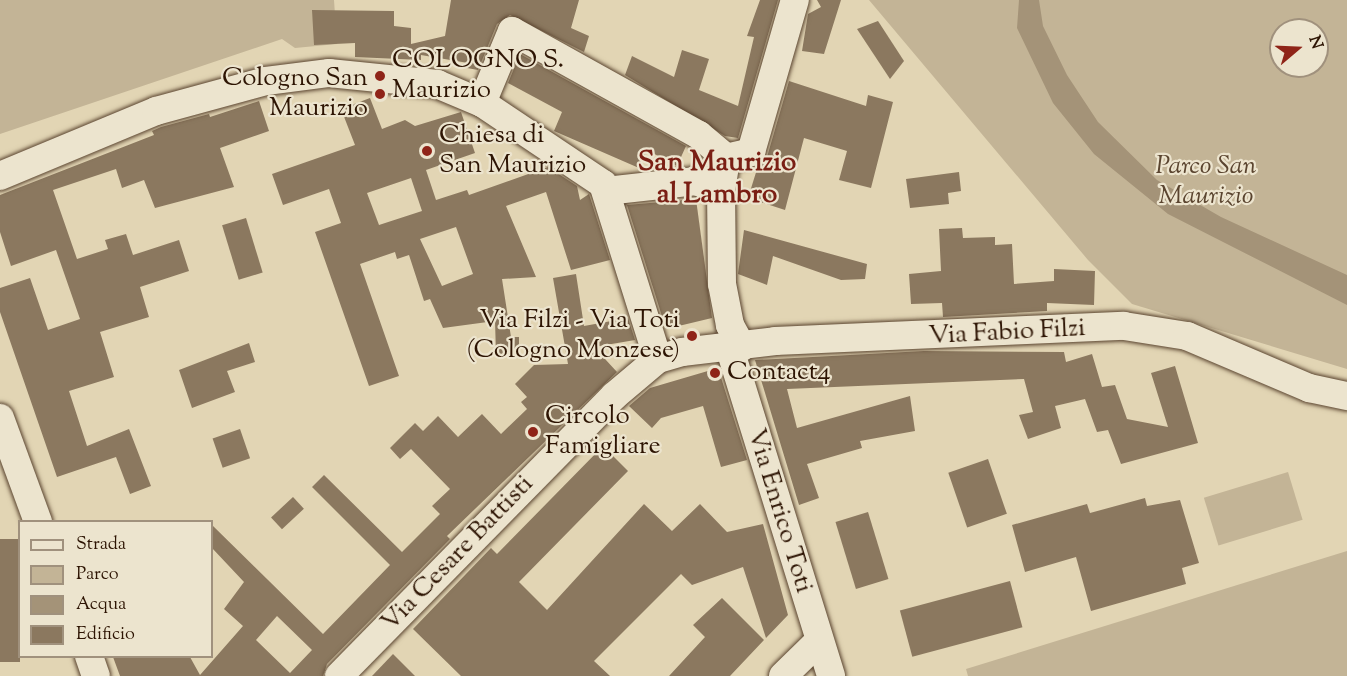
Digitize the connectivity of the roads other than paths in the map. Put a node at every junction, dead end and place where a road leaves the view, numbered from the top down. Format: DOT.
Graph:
graph roads {
  1 [pos="795,0"];
  2 [pos="482,103"];
  3 [pos="738,155"];
  4 [pos="0,176"];
  5 [pos="721,191"];
  6 [pos="609,199"];
  7 [pos="735,347"];
  8 [pos="658,360"];
  9 [pos="1347,396"];
  10 [pos="0,418"];
  11 [pos="38,520"];
  12 [pos="819,641"];
  13 [pos="89,658"];
  14 [pos="96,676"];
  15 [pos="339,676"];
  16 [pos="783,676"];
  17 [pos="831,676"];
  1 -- 3 [label="street, Via Enrico Toti"];
  2 -- 3 [label="street"];
  2 -- 4 [label="street"];
  2 -- 6 [label="street"];
  3 -- 5 [label="street, Via Enrico Toti"];
  5 -- 6 [label="street"];
  5 -- 7 [label="street, Via Enrico Toti"];
  6 -- 8 [label="street"];
  7 -- 8 [label="street, Via Fabio Filzi"];
  7 -- 9 [label="street, Via Fabio Filzi"];
  7 -- 12 [label="street, Via Enrico Toti"];
  8 -- 15 [label="street, Via Cesare Battisti"];
  10 -- 11 [label="street"];
  12 -- 16 [label="street"];
  12 -- 17 [label="street, Via Enrico Toti"];
  13 -- 14 [label="street"];
}
